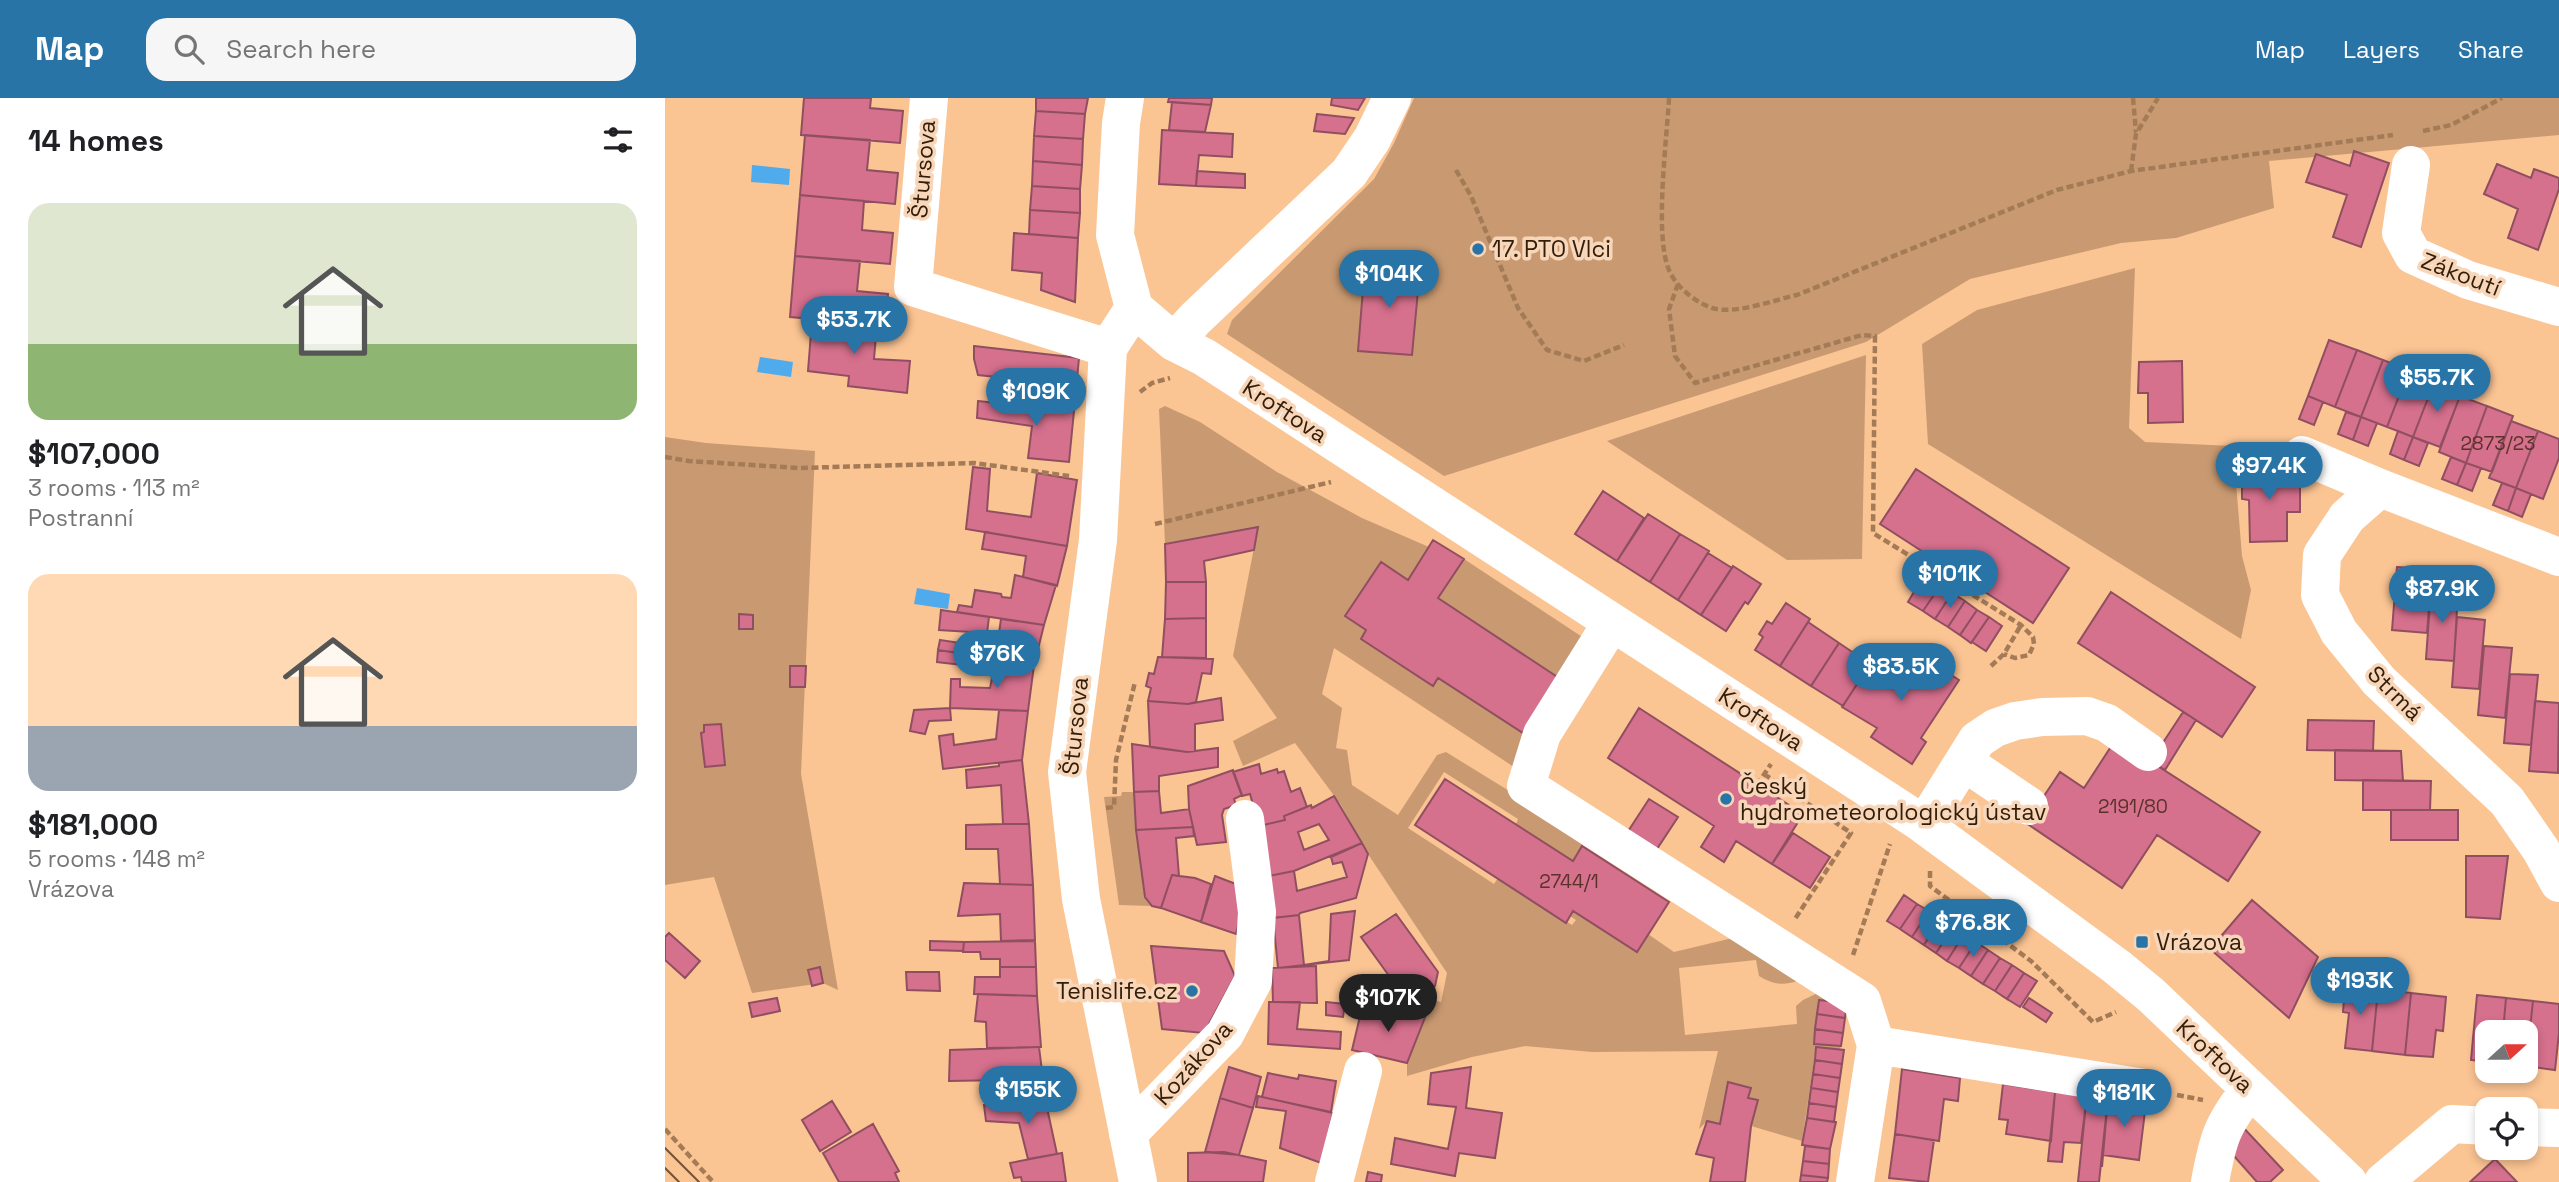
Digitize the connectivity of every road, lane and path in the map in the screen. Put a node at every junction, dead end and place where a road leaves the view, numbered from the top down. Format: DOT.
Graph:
graph roads {
  1 [pos="1125,98"];
  2 [pos="1392,98"];
  3 [pos="1669,98"];
  4 [pos="2133,98"];
  5 [pos="2158,98"];
  6 [pos="2502,98"];
  7 [pos="927,101"];
  8 [pos="2136,134"];
  9 [pos="2412,144"];
  10 [pos="1456,170"];
  11 [pos="2131,171"];
  12 [pos="1678,284"];
  13 [pos="2559,307"];
  14 [pos="1134,308"];
  15 [pos="1624,345"];
  16 [pos="1108,348"];
  17 [pos="1175,359"];
  18 [pos="1137,398"];
  19 [pos="2302,455"];
  20 [pos="665,457"];
  21 [pos="1038,471"];
  22 [pos="1378,471"];
  23 [pos="2380,488"];
  24 [pos="1155,524"];
  25 [pos="2559,557"];
  26 [pos="1612,622"];
  27 [pos="2021,625"];
  28 [pos="2004,654"];
  29 [pos="1990,666"];
  30 [pos="1135,682"];
  31 [pos="2148,752"];
  32 [pos="1775,757"];
  33 [pos="1964,762"];
  34 [pos="1764,774"];
  35 [pos="1757,785"];
  36 [pos="2029,806"];
  37 [pos="1107,808"];
  38 [pos="1245,819"];
  39 [pos="1927,842"];
  40 [pos="1885,854"];
  41 [pos="2553,861"];
  42 [pos="1795,920"];
  43 [pos="1856,947"];
  44 [pos="2118,1011"];
  45 [pos="1876,1045"];
  46 [pos="1363,1071"];
  47 [pos="2144,1088"];
  48 [pos="2243,1098"];
  49 [pos="2475,1125"];
  50 [pos="2538,1127"];
  51 [pos="2559,1128"];
  52 [pos="665,1129"];
  53 [pos="1128,1134"];
  54 [pos="713,1182"];
  55 [pos="1138,1182"];
  56 [pos="1335,1182"];
  57 [pos="1855,1182"];
  58 [pos="2210,1182"];
  59 [pos="2348,1182"];
  60 [pos="2383,1182"];
  1 -- 14 [label="street"];
  2 -- 17 [label="street"];
  3 -- 12 [label="path"];
  4 -- 8 [label="path"];
  5 -- 8 [label="path"];
  6 -- 9 [label="path"];
  7 -- 16 [label="street, Štursova"];
  8 -- 11 [label="path"];
  9 -- 11 [label="path"];
  9 -- 13 [label="street, Zákoutí"];
  10 -- 15 [label="path"];
  11 -- 12 [label="path"];
  12 -- 27 [label="path"];
  14 -- 16 [label="street"];
  14 -- 17 [label="street, Kroftova"];
  16 -- 53 [label="street, Štursova"];
  17 -- 18 [label="path"];
  17 -- 22 [label="street, Kroftova"];
  19 -- 23 [label="street"];
  20 -- 21 [label="path"];
  22 -- 24 [label="path"];
  22 -- 26 [label="street, Kroftova"];
  23 -- 25 [label="street"];
  23 -- 41 [label="street, Strmá"];
  26 -- 39 [label="street, Kroftova"];
  26 -- 45 [label="street"];
  27 -- 28 [label="path"];
  27 -- 28 [label="path"];
  28 -- 29 [label="path"];
  30 -- 37 [label="path"];
  31 -- 33 [label="street"];
  32 -- 34 [label="path"];
  33 -- 36 [label="street"];
  33 -- 39 [label="street"];
  34 -- 35 [label="path"];
  34 -- 42 [label="path"];
  38 -- 53 [label="street, Kozákova"];
  39 -- 44 [label="path"];
  39 -- 48 [label="street, Kroftova"];
  40 -- 43 [label="path"];
  45 -- 47 [label="street"];
  45 -- 57 [label="street"];
  46 -- 56 [label="street"];
  47 -- 48 [label="path"];
  48 -- 58 [label="street"];
  48 -- 59 [label="street, Kroftova"];
  49 -- 60 [label="street"];
  50 -- 51 [label="street"];
  52 -- 54 [label="path"];
  53 -- 55 [label="street, Štursova"];
}
